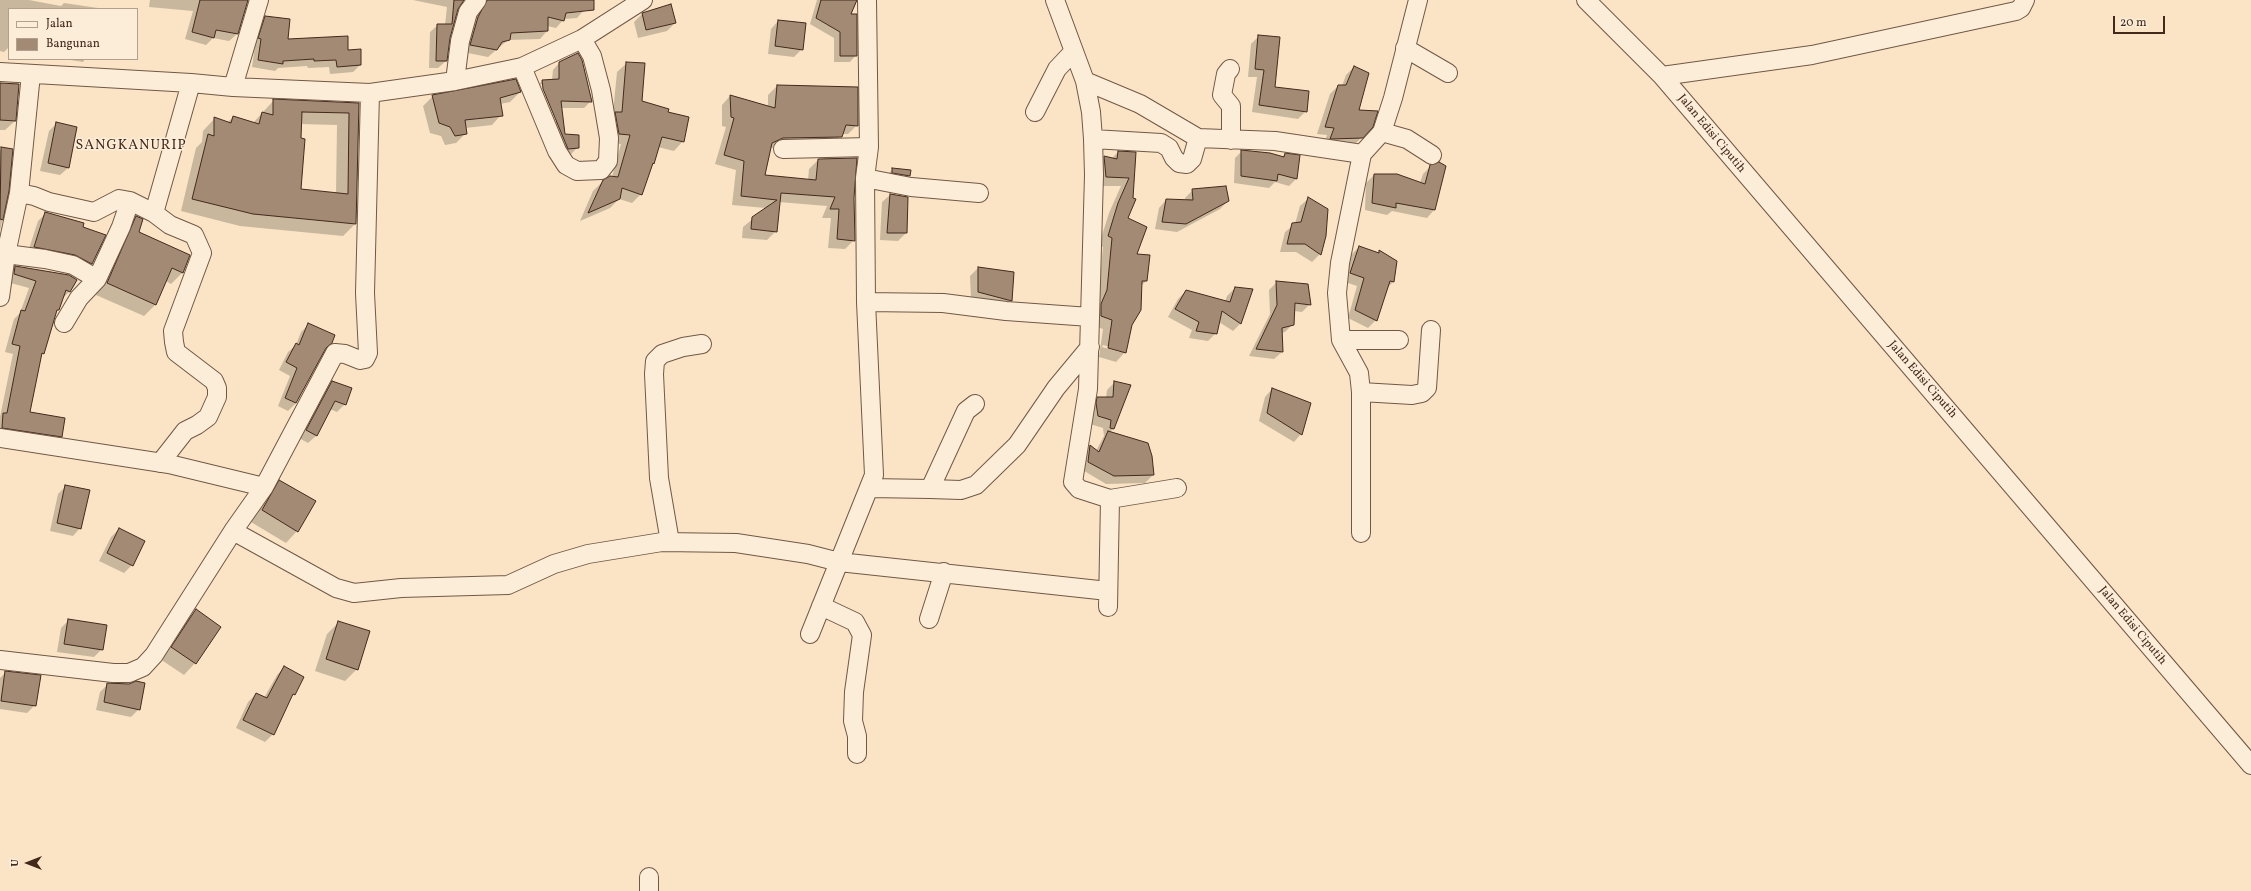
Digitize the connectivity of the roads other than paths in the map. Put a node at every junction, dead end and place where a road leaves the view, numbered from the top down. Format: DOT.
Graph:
graph roads {
  1 [pos="259,0"];
  2 [pos="477,0"];
  3 [pos="643,0"];
  4 [pos="867,0"];
  5 [pos="1055,0"];
  6 [pos="1418,0"];
  7 [pos="1586,0"];
  8 [pos="2025,0"];
  9 [pos="582,39"];
  10 [pos="1405,48"];
  11 [pos="1073,52"];
  12 [pos="522,67"];
  13 [pos="1230,69"];
  14 [pos="0,72"];
  15 [pos="1448,73"];
  16 [pos="31,74"];
  17 [pos="1662,76"];
  18 [pos="455,81"];
  19 [pos="1085,81"];
  20 [pos="191,83"];
  21 [pos="233,87"];
  22 [pos="370,93"];
  23 [pos="1035,112"];
  24 [pos="1382,132"];
  25 [pos="1198,138"];
  26 [pos="1093,139"];
  27 [pos="1232,140"];
  28 [pos="869,148"];
  29 [pos="783,149"];
  30 [pos="1362,154"];
  31 [pos="1432,155"];
  32 [pos="865,178"];
  33 [pos="19,193"];
  34 [pos="979,193"];
  35 [pos="130,201"];
  36 [pos="154,213"];
  37 [pos="6,254"];
  38 [pos="97,279"];
  39 [pos="0,297"];
  40 [pos="866,302"];
  41 [pos="1090,317"];
  42 [pos="64,323"];
  43 [pos="1431,330"];
  44 [pos="1341,340"];
  45 [pos="1399,340"];
  46 [pos="702,344"];
  47 [pos="1090,347"];
  48 [pos="1361,392"];
  49 [pos="974,404"];
  50 [pos="0,438"];
  51 [pos="160,463"];
  52 [pos="264,487"];
  53 [pos="869,488"];
  54 [pos="1177,488"];
  55 [pos="930,489"];
  56 [pos="1110,499"];
  57 [pos="233,531"];
  58 [pos="1361,533"];
  59 [pos="670,542"];
  60 [pos="840,562"];
  61 [pos="944,572"];
  62 [pos="822,606"];
  63 [pos="929,619"];
  64 [pos="810,634"];
  65 [pos="0,660"];
  66 [pos="857,754"];
  67 [pos="2251,765"];
  1 -- 21 [label="street"];
  2 -- 18 [label="street"];
  3 -- 9 [label="street"];
  4 -- 28 [label="street"];
  5 -- 11 [label="street"];
  6 -- 10 [label="street"];
  7 -- 17 [label="street, Jalan Edisi Ciputih"];
  8 -- 17 [label="street"];
  9 -- 12 [label="street"];
  9 -- 12 [label="street"];
  10 -- 15 [label="street"];
  10 -- 24 [label="street"];
  11 -- 19 [label="street"];
  11 -- 23 [label="street"];
  12 -- 18 [label="street"];
  13 -- 27 [label="street"];
  14 -- 16 [label="street"];
  16 -- 20 [label="street"];
  16 -- 33 [label="street"];
  17 -- 67 [label="street, Jalan Edisi Ciputih"];
  18 -- 22 [label="street"];
  19 -- 25 [label="street"];
  19 -- 26 [label="street"];
  20 -- 21 [label="street"];
  20 -- 36 [label="street"];
  21 -- 22 [label="street"];
  22 -- 52 [label="street"];
  24 -- 30 [label="street"];
  24 -- 31 [label="street"];
  25 -- 26 [label="street"];
  25 -- 27 [label="street"];
  26 -- 41 [label="street"];
  27 -- 30 [label="street"];
  28 -- 29 [label="street"];
  28 -- 32 [label="street"];
  30 -- 44 [label="street"];
  32 -- 34 [label="street"];
  32 -- 40 [label="street"];
  33 -- 35 [label="street"];
  33 -- 37 [label="street"];
  35 -- 36 [label="street"];
  35 -- 38 [label="street"];
  36 -- 51 [label="street"];
  37 -- 38 [label="street"];
  37 -- 39 [label="street"];
  38 -- 42 [label="street"];
  40 -- 41 [label="street"];
  40 -- 53 [label="street"];
  41 -- 47 [label="street"];
  43 -- 48 [label="street"];
  44 -- 45 [label="street"];
  44 -- 48 [label="street"];
  46 -- 59 [label="street"];
  47 -- 55 [label="street"];
  47 -- 56 [label="street"];
  48 -- 58 [label="street"];
  49 -- 55 [label="street"];
  50 -- 51 [label="street"];
  51 -- 52 [label="street"];
  52 -- 57 [label="street"];
  53 -- 55 [label="street"];
  53 -- 60 [label="street"];
  54 -- 56 [label="street"];
  56 -- 61 [label="street"];
  57 -- 59 [label="street"];
  57 -- 65 [label="street"];
  59 -- 60 [label="street"];
  60 -- 61 [label="street"];
  60 -- 62 [label="street"];
  61 -- 63 [label="street"];
  62 -- 64 [label="street"];
  62 -- 66 [label="street"];
}
